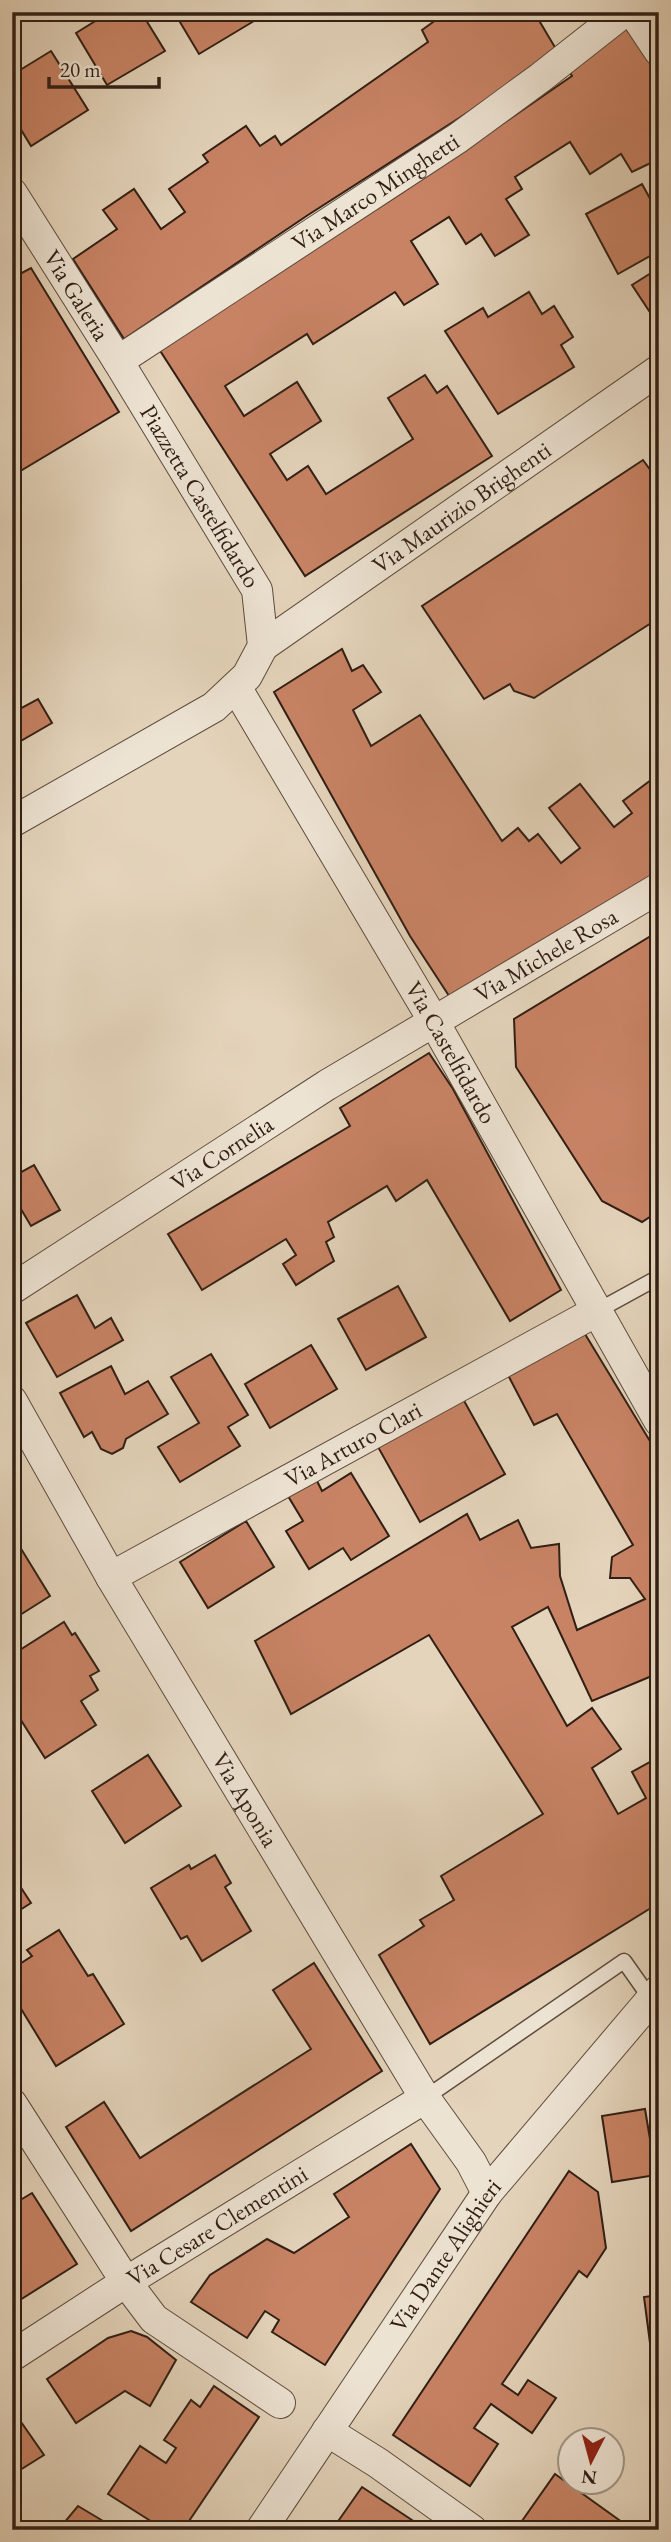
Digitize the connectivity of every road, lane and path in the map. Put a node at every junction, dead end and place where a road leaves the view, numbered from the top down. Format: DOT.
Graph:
graph roads {
  1 [pos="624,12"];
  2 [pos="633,12"];
  3 [pos="659,51"];
  4 [pos="12,193"];
  5 [pos="118,361"];
  6 [pos="659,370"];
  7 [pos="263,646"];
  8 [pos="242,682"];
  9 [pos="12,822"];
  10 [pos="659,888"];
  11 [pos="433,1020"];
  12 [pos="659,1277"];
  13 [pos="12,1289"];
  14 [pos="597,1311"];
  15 [pos="12,1401"];
  16 [pos="659,1421"];
  17 [pos="111,1577"];
  18 [pos="654,1994"];
  19 [pos="425,2098"];
  20 [pos="12,2104"];
  21 [pos="487,2193"];
  22 [pos="125,2282"];
  23 [pos="12,2356"];
  24 [pos="280,2403"];
  25 [pos="327,2431"];
  26 [pos="261,2530"];
  27 [pos="472,2530"];
  1 -- 5 [label="street, Via Marco Minghetti"];
  2 -- 3 [label="street"];
  4 -- 5 [label="street, Via Galeria"];
  5 -- 7 [label="street, Piazzetta Castelfidardo"];
  6 -- 7 [label="street, Via Maurizio Brighenti"];
  7 -- 8 [label="street"];
  8 -- 9 [label="street"];
  8 -- 11 [label="street, Via Castelfidardo"];
  10 -- 11 [label="street, Via Michele Rosa"];
  11 -- 13 [label="street, Via Cornelia"];
  11 -- 14 [label="street, Via Castelfidardo"];
  12 -- 14 [label="lane"];
  14 -- 16 [label="street, Via Castelfidardo"];
  14 -- 17 [label="street, Via Arturo Clari"];
  15 -- 17 [label="street, Via Aponia"];
  17 -- 19 [label="street, Via Aponia"];
  18 -- 19 [label="lane, Via Dante Alighieri"];
  18 -- 21 [label="street, Via Dante Alighieri"];
  19 -- 21 [label="street, Via Aponia"];
  19 -- 22 [label="street, Via Cesare Clementini"];
  20 -- 22 [label="street"];
  21 -- 25 [label="street, Via Dante Alighieri"];
  22 -- 23 [label="street, Via Cesare Clementini"];
  22 -- 24 [label="street"];
  25 -- 26 [label="street, Via Dante Alighieri"];
  25 -- 27 [label="street"];
}
